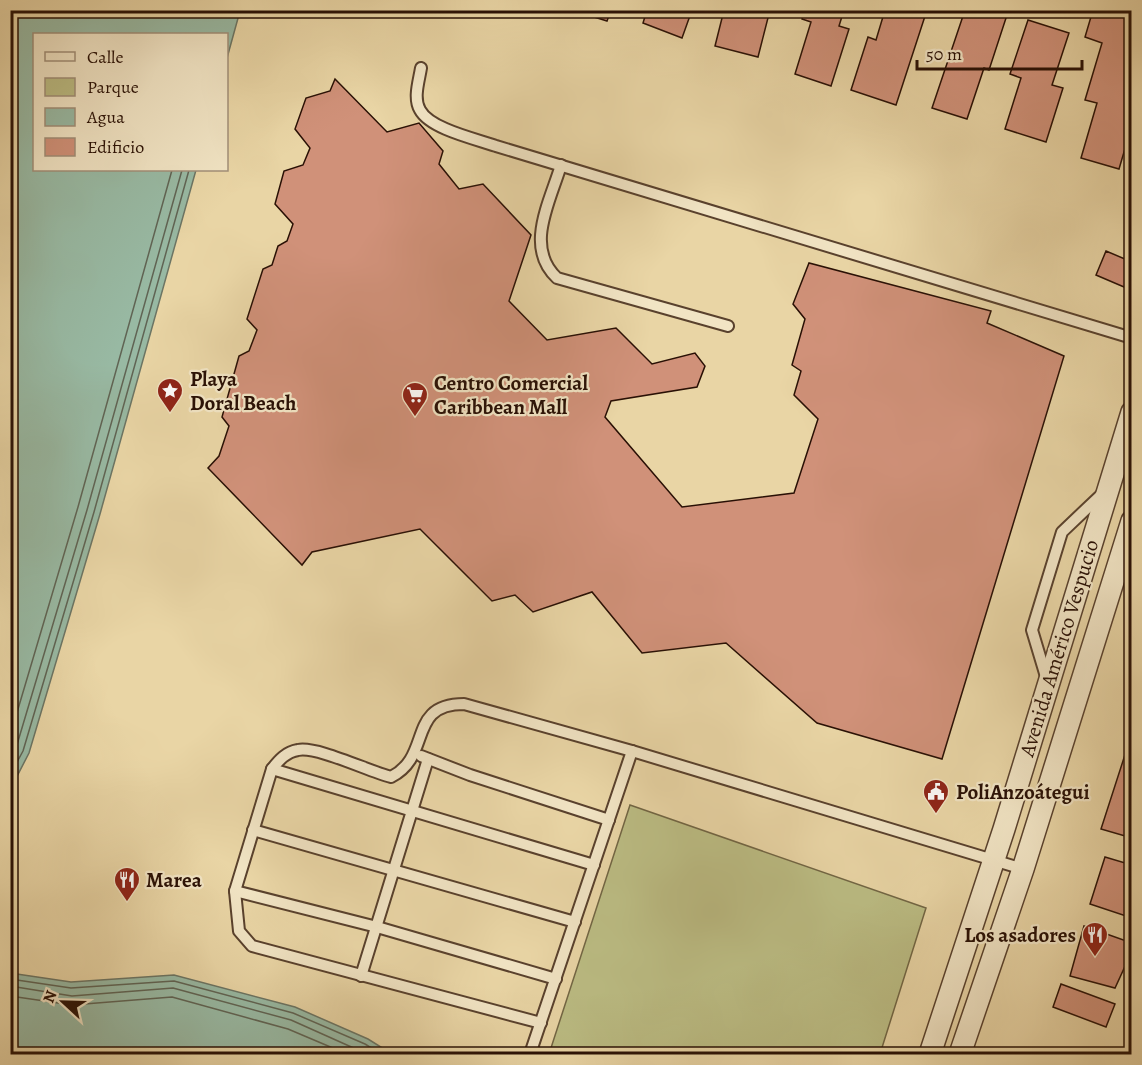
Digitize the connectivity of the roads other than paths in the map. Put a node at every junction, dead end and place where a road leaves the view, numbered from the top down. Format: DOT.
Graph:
graph roads {
  1 [pos="421,68"];
  2 [pos="561,165"];
  3 [pos="728,326"];
  4 [pos="1131,338"];
  5 [pos="1131,412"];
  6 [pos="1126,449"];
  7 [pos="1108,487"];
  8 [pos="1131,521"];
  9 [pos="1048,684"];
  10 [pos="632,751"];
  11 [pos="415,754"];
  12 [pos="428,759"];
  13 [pos="272,768"];
  14 [pos="412,809"];
  15 [pos="609,820"];
  16 [pos="253,830"];
  17 [pos="994,861"];
  18 [pos="594,865"];
  19 [pos="1023,868"];
  20 [pos="394,870"];
  21 [pos="235,891"];
  22 [pos="575,922"];
  23 [pos="377,927"];
  24 [pos="361,976"];
  25 [pos="556,978"];
  26 [pos="541,1023"];
  27 [pos="530,1054"];
  28 [pos="930,1054"];
  29 [pos="960,1054"];
  1 -- 2 [label="lane"];
  2 -- 3 [label="lane"];
  2 -- 4 [label="lane"];
  5 -- 6 [label="street, Avenida Américo Vespucio"];
  6 -- 7 [label="street, Avenida Américo Vespucio"];
  7 -- 9 [label="street, Avenida Américo Vespucio"];
  7 -- 9 [label="lane"];
  8 -- 19 [label="street, Avenida Américo Vespucio"];
  9 -- 17 [label="street, Avenida Américo Vespucio"];
  10 -- 11 [label="lane"];
  10 -- 15 [label="lane"];
  10 -- 17 [label="lane"];
  11 -- 12 [label="lane"];
  11 -- 13 [label="lane"];
  12 -- 14 [label="lane"];
  12 -- 15 [label="lane"];
  13 -- 14 [label="lane"];
  13 -- 16 [label="lane"];
  14 -- 18 [label="lane"];
  14 -- 20 [label="lane"];
  15 -- 18 [label="lane"];
  16 -- 20 [label="lane"];
  16 -- 21 [label="lane"];
  17 -- 19 [label="lane"];
  17 -- 28 [label="street, Avenida Américo Vespucio"];
  18 -- 22 [label="lane"];
  19 -- 29 [label="street, Avenida Américo Vespucio"];
  20 -- 22 [label="lane"];
  20 -- 23 [label="lane"];
  21 -- 23 [label="lane"];
  21 -- 24 [label="lane"];
  22 -- 25 [label="lane"];
  23 -- 24 [label="lane"];
  23 -- 25 [label="lane"];
  24 -- 26 [label="lane"];
  25 -- 26 [label="lane"];
  26 -- 27 [label="lane"];
}
